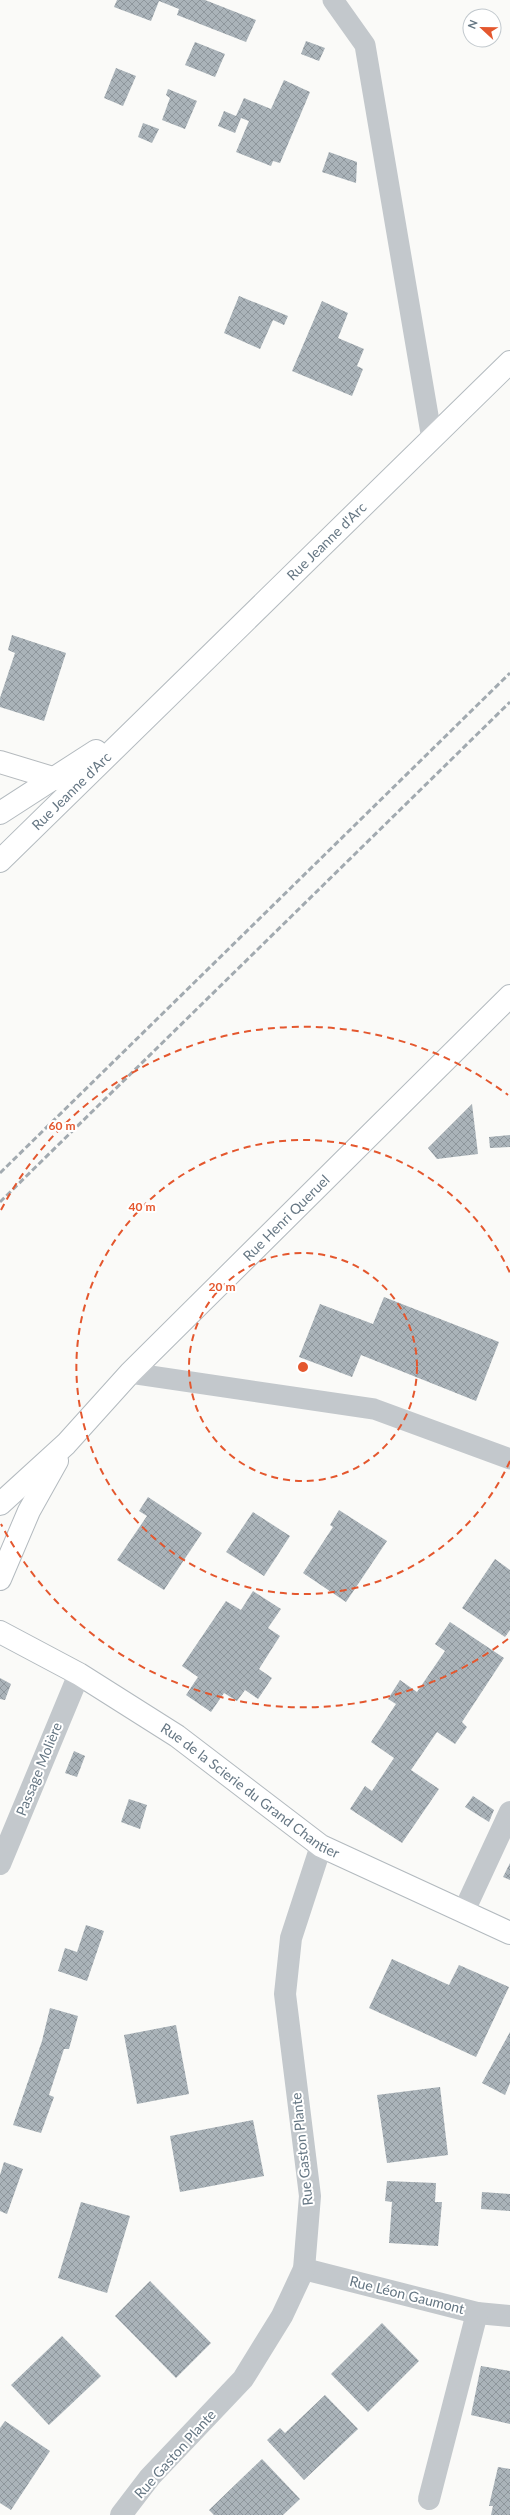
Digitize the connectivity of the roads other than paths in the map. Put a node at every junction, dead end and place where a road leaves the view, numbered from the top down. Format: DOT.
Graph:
graph roads {
  1 [pos="333,0"];
  2 [pos="510,362"];
  3 [pos="432,440"];
  4 [pos="142,720"];
  5 [pos="0,762"];
  6 [pos="56,779"];
  7 [pos="0,813"];
  8 [pos="0,861"];
  9 [pos="510,996"];
  10 [pos="130,1373"];
  11 [pos="66,1444"];
  12 [pos="510,1459"];
  13 [pos="0,1504"];
  14 [pos="0,1579"];
  15 [pos="0,1632"];
  16 [pos="79,1674"];
  17 [pos="510,1812"];
  18 [pos="321,1846"];
  19 [pos="0,1864"];
  20 [pos="464,1911"];
  21 [pos="510,1933"];
  22 [pos="304,2269"];
  23 [pos="477,2313"];
  24 [pos="510,2316"];
  25 [pos="429,2499"];
  26 [pos="121,2515"];
  1 -- 3 [label="lane"];
  2 -- 3 [label="main road, Rue Jeanne d'Arc"];
  3 -- 4 [label="main road, Rue Jeanne d'Arc"];
  4 -- 6 [label="main road, Rue Jeanne d'Arc"];
  4 -- 8 [label="main road, Rue Jeanne d'Arc"];
  5 -- 6 [label="main road"];
  6 -- 7 [label="main road, Rue Jeanne d'Arc"];
  9 -- 10 [label="main road, Rue Henri Queruel"];
  10 -- 11 [label="main road, Rue Henri Queruel"];
  10 -- 12 [label="lane"];
  11 -- 13 [label="main road, Rue Henri Queruel"];
  11 -- 14 [label="main road, Rue Henri Queruel"];
  15 -- 16 [label="main road, Rue de la Scierie du Grand Chantier"];
  16 -- 18 [label="main road, Rue de la Scierie du Grand Chantier"];
  16 -- 19 [label="street, Passage Molière"];
  17 -- 20 [label="street"];
  18 -- 20 [label="main road, Rue de la Scierie du Grand Chantier"];
  18 -- 22 [label="street, Rue Gaston Plante"];
  20 -- 21 [label="main road, Rue de la Scierie du Grand Chantier"];
  22 -- 23 [label="street, Rue Léon Gaumont"];
  22 -- 26 [label="street, Rue Gaston Plante"];
  23 -- 24 [label="street, Rue Léon Gaumont"];
  23 -- 25 [label="street"];
}
